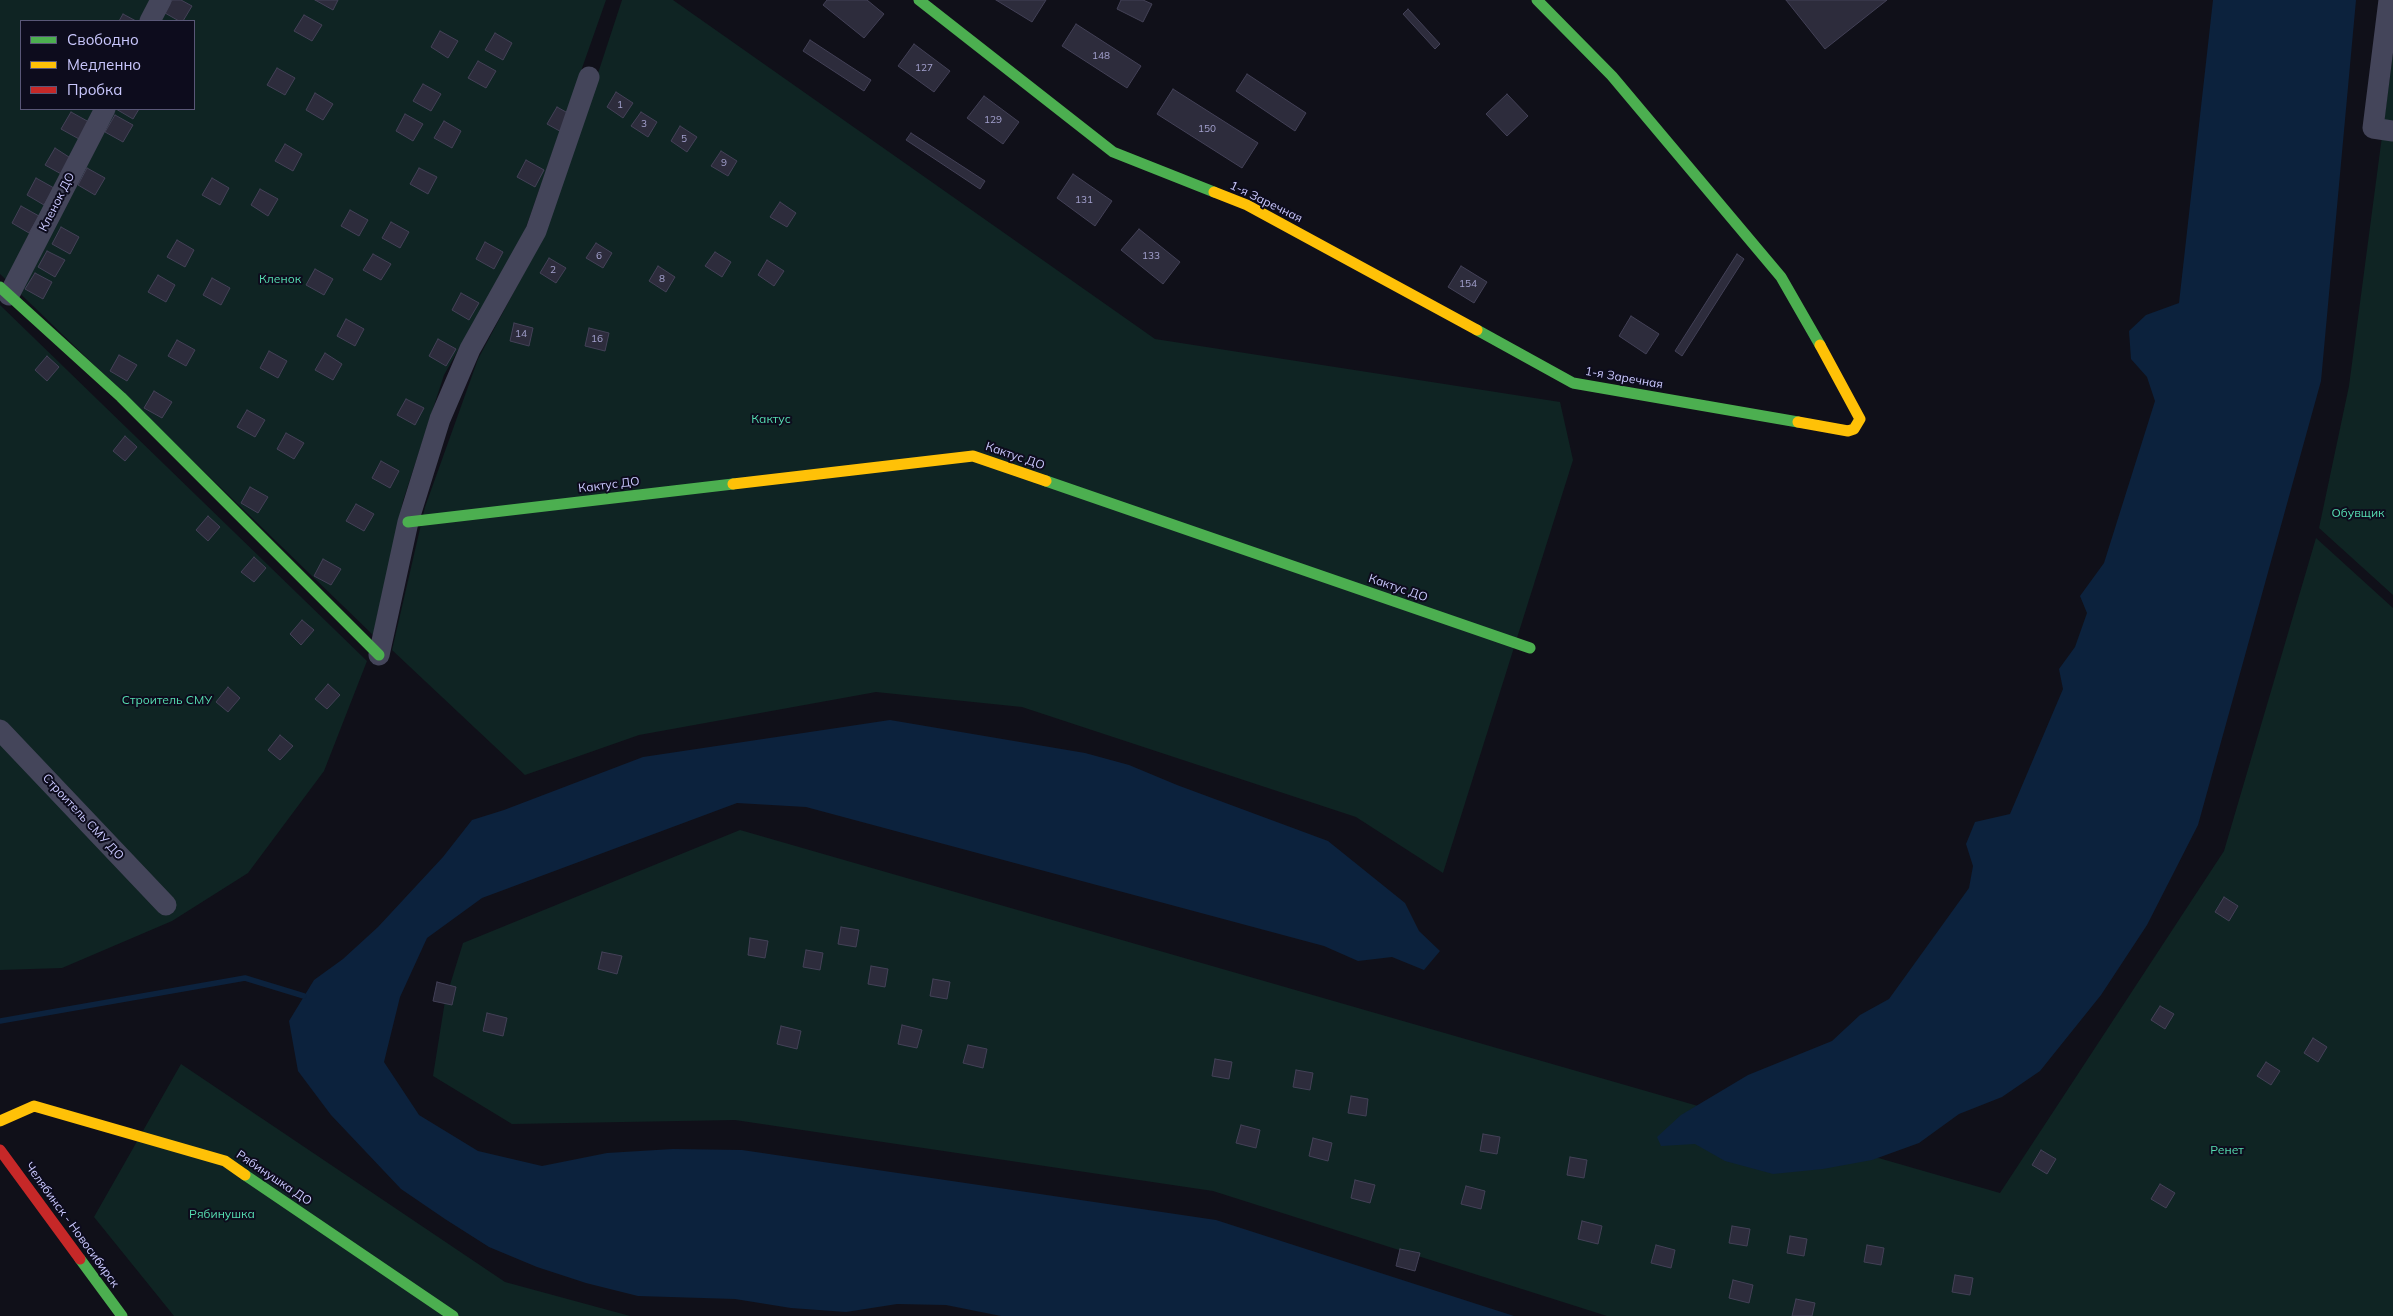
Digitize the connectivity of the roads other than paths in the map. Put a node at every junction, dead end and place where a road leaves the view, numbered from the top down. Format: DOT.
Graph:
graph roads {
  1 [pos="161,0"];
  2 [pos="920,0"];
  3 [pos="1537,0"];
  4 [pos="2389,0"];
  5 [pos="151,20"];
  6 [pos="589,77"];
  7 [pos="104,110"];
  8 [pos="2383,130"];
  9 [pos="4,291"];
  10 [pos="408,522"];
  11 [pos="1530,648"];
  12 [pos="379,655"];
  13 [pos="0,730"];
  14 [pos="166,905"];
  15 [pos="0,1121"];
  16 [pos="0,1150"];
  17 [pos="122,1316"];
  18 [pos="453,1316"];
  1 -- 5 [label="street"];
  2 -- 3 [label="main road, 1-я Заречная"];
  4 -- 8 [label="street"];
  6 -- 10 [label="street"];
  7 -- 9 [label="street, Кленок ДО"];
  9 -- 12 [label="main road"];
  10 -- 11 [label="main road, Кактус ДО"];
  10 -- 12 [label="street"];
  13 -- 14 [label="street, Строитель СМУ ДО"];
  15 -- 18 [label="main road, Рябинушка ДО"];
  16 -- 17 [label="main road, Челябинск - Новосибирск"];
}
